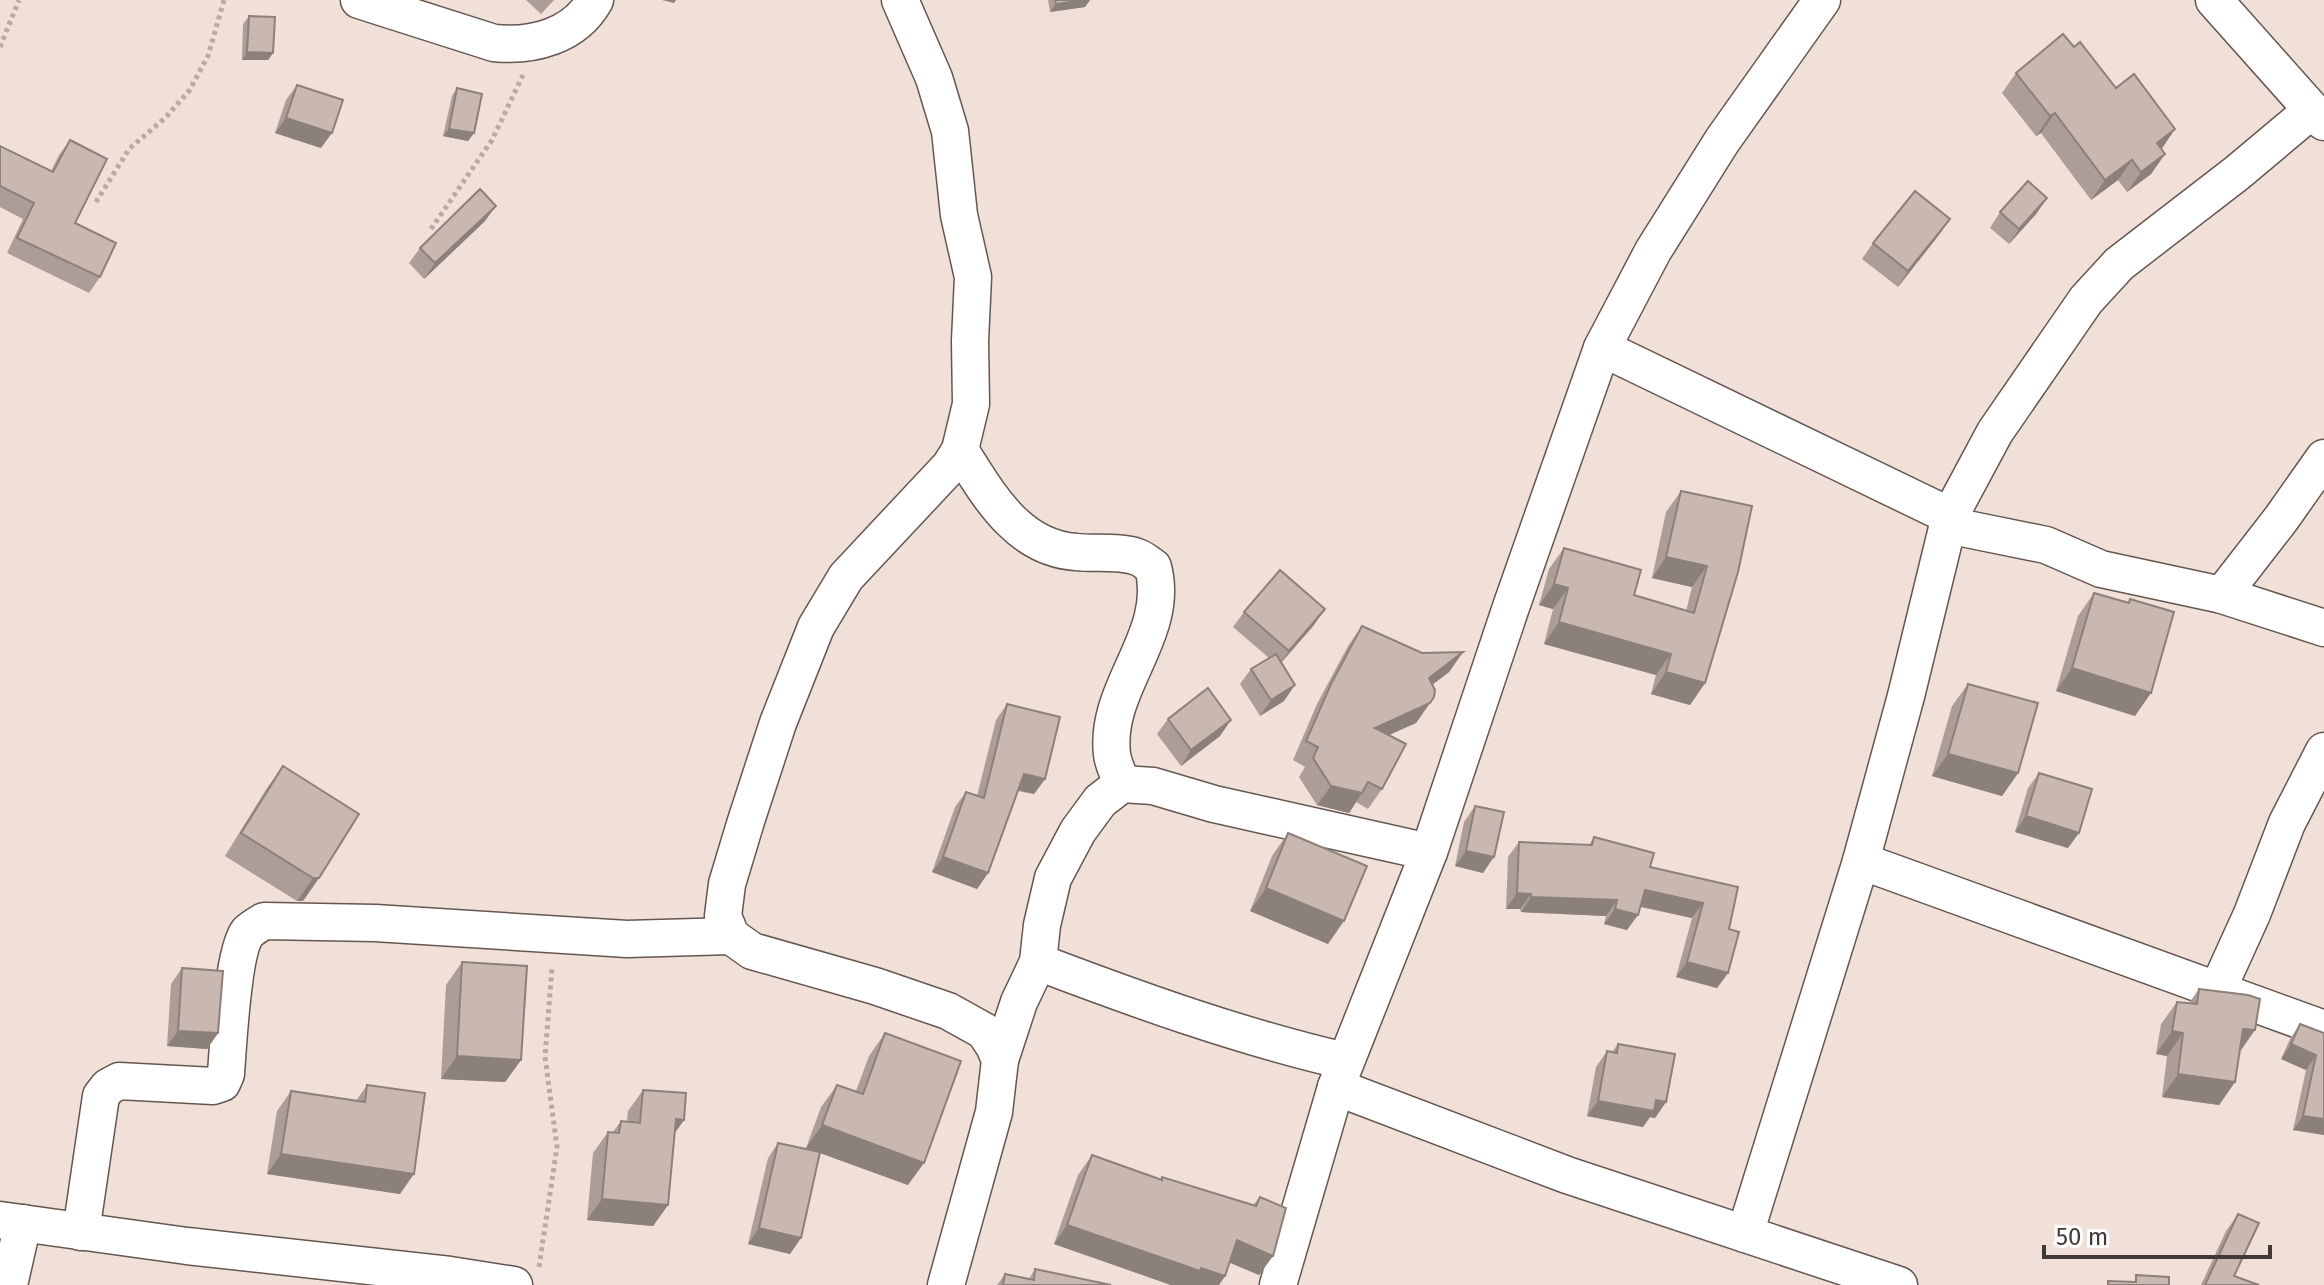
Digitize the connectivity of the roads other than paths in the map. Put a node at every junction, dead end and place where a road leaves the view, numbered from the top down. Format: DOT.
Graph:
graph roads {
  1 [pos="359,0"];
  2 [pos="595,0"];
  3 [pos="900,0"];
  4 [pos="1822,0"];
  5 [pos="2214,0"];
  6 [pos="2318,116"];
  7 [pos="1602,348"];
  8 [pos="960,450"];
  9 [pos="2324,458"];
  10 [pos="1950,516"];
  11 [pos="2222,595"];
  12 [pos="2324,628"];
  13 [pos="2324,751"];
  14 [pos="1122,784"];
  15 [pos="1429,852"];
  16 [pos="1861,861"];
  17 [pos="731,936"];
  18 [pos="1038,962"];
  19 [pos="2217,991"];
  20 [pos="2324,1029"];
  21 [pos="1000,1060"];
  22 [pos="1341,1074"];
  23 [pos="11,1222"];
  24 [pos="81,1232"];
  25 [pos="1745,1234"];
  26 [pos="527,1277"];
  27 [pos="9,1285"];
  28 [pos="946,1285"];
  29 [pos="1278,1285"];
  30 [pos="1899,1285"];
  1 -- 2 [label="street"];
  3 -- 8 [label="street"];
  4 -- 7 [label="street"];
  5 -- 6 [label="street"];
  6 -- 10 [label="street"];
  7 -- 10 [label="street"];
  7 -- 15 [label="street"];
  8 -- 14 [label="street"];
  8 -- 17 [label="street"];
  9 -- 11 [label="street"];
  10 -- 11 [label="street"];
  10 -- 16 [label="street"];
  11 -- 12 [label="street"];
  13 -- 19 [label="street"];
  14 -- 15 [label="street"];
  14 -- 18 [label="street"];
  15 -- 22 [label="street"];
  16 -- 19 [label="street"];
  16 -- 25 [label="street"];
  17 -- 21 [label="street"];
  17 -- 24 [label="street"];
  18 -- 21 [label="street"];
  18 -- 22 [label="street"];
  19 -- 20 [label="street"];
  21 -- 28 [label="street"];
  22 -- 25 [label="street"];
  22 -- 29 [label="street"];
  23 -- 24 [label="street"];
  23 -- 27 [label="street"];
  24 -- 26 [label="street"];
  25 -- 30 [label="street"];
}
